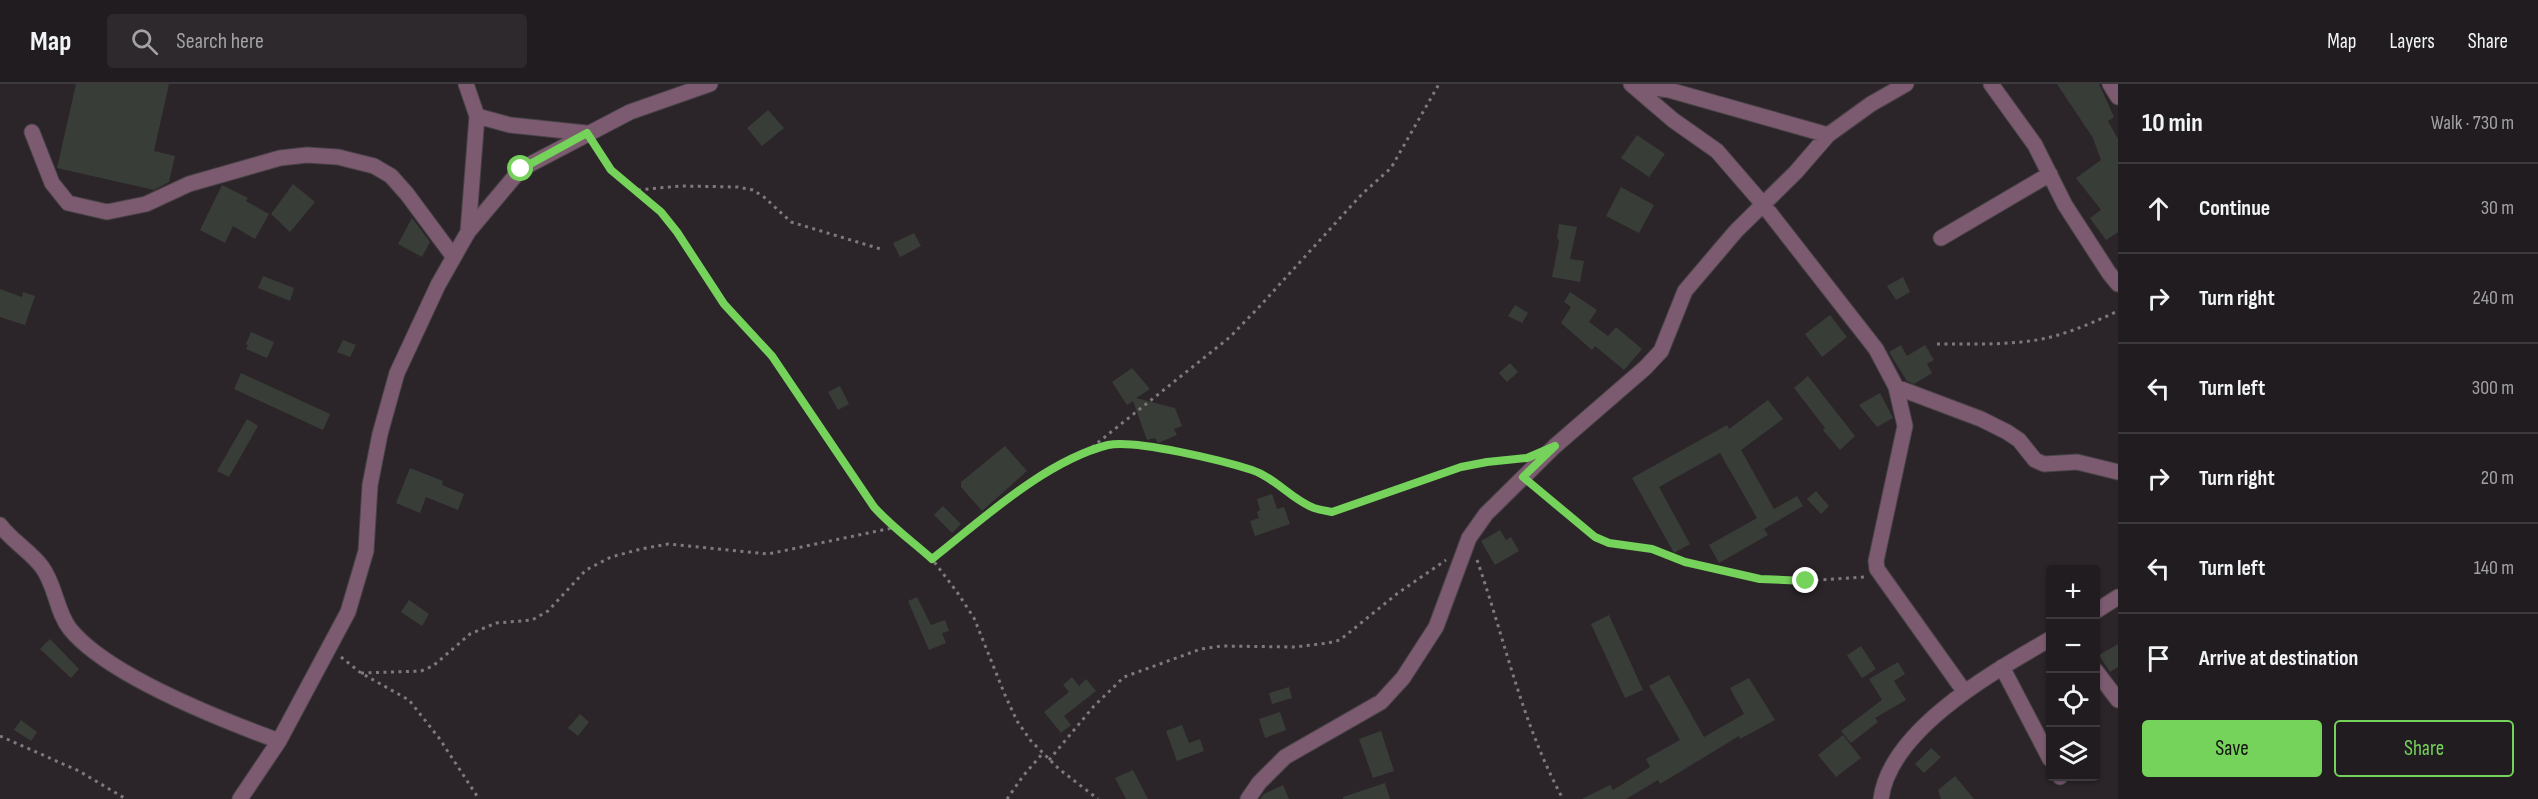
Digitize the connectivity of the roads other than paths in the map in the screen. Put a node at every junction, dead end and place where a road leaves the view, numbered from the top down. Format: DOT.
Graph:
graph roads {
  1 [pos="466,84"];
  2 [pos="710,84"];
  3 [pos="1632,84"];
  4 [pos="1906,84"];
  5 [pos="1990,84"];
  6 [pos="2110,84"];
  7 [pos="2118,98"];
  8 [pos="477,116"];
  9 [pos="32,132"];
  10 [pos="587,133"];
  11 [pos="1827,135"];
  12 [pos="2050,174"];
  13 [pos="1762,203"];
  14 [pos="468,232"];
  15 [pos="1941,238"];
  16 [pos="453,256"];
  17 [pos="2118,284"];
  18 [pos="1896,387"];
  19 [pos="2118,472"];
  20 [pos="0,525"];
  21 [pos="2118,597"];
  22 [pos="2100,608"];
  23 [pos="2046,641"];
  24 [pos="2002,667"];
  25 [pos="2098,673"];
  26 [pos="1964,691"];
  27 [pos="2118,700"];
  28 [pos="279,741"];
  29 [pos="2046,751"];
  30 [pos="1881,794"];
  31 [pos="240,799"];
  32 [pos="1248,799"];
  33 [pos="1896,799"];
  1 -- 8 [label="street"];
  2 -- 10 [label="street"];
  3 -- 11 [label="street"];
  3 -- 13 [label="street"];
  4 -- 11 [label="street"];
  5 -- 12 [label="street"];
  6 -- 7 [label="street"];
  8 -- 10 [label="street"];
  8 -- 14 [label="street"];
  9 -- 16 [label="street"];
  10 -- 14 [label="street"];
  11 -- 13 [label="street"];
  12 -- 15 [label="street"];
  12 -- 17 [label="street"];
  13 -- 18 [label="street"];
  13 -- 32 [label="street"];
  14 -- 16 [label="street"];
  16 -- 28 [label="street"];
  18 -- 19 [label="street"];
  18 -- 26 [label="street"];
  20 -- 28 [label="street"];
  21 -- 22 [label="street"];
  23 -- 24 [label="street"];
  24 -- 26 [label="street"];
  24 -- 29 [label="street"];
  25 -- 27 [label="street"];
  26 -- 30 [label="street"];
  28 -- 31 [label="street"];
  30 -- 33 [label="street"];
}
